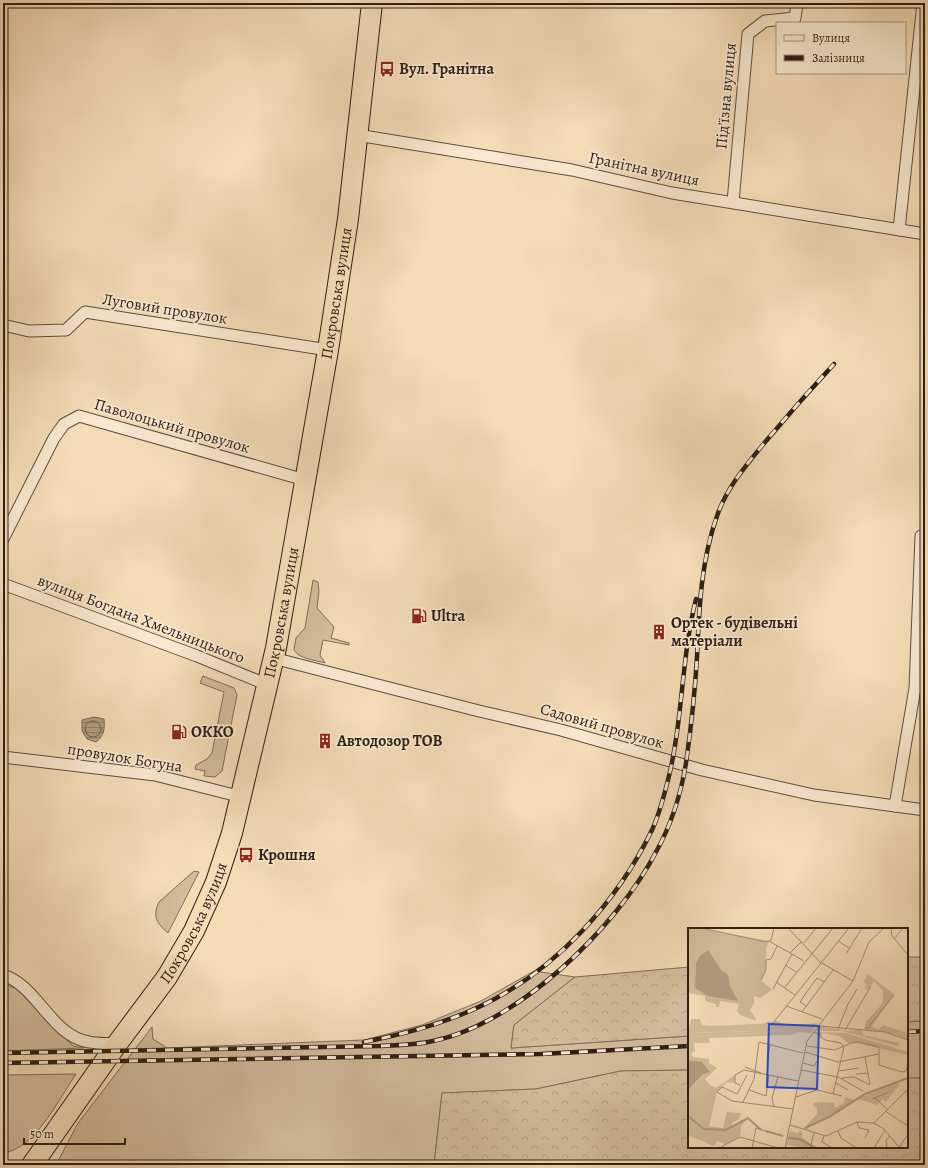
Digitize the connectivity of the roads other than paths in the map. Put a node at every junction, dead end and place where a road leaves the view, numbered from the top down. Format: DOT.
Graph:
graph roads {
  1 [pos="372,3"];
  2 [pos="797,3"];
  3 [pos="923,3"];
  4 [pos="357,135"];
  5 [pos="733,202"];
  6 [pos="899,230"];
  7 [pos="925,234"];
  8 [pos="3,325"];
  9 [pos="328,350"];
  10 [pos="305,480"];
  11 [pos="921,536"];
  12 [pos="3,539"];
  13 [pos="3,584"];
  14 [pos="273,658"];
  15 [pos="268,684"];
  16 [pos="3,757"];
  17 [pos="242,797"];
  18 [pos="895,806"];
  19 [pos="925,810"];
  20 [pos="3,975"];
  21 [pos="117,1044"];
  22 [pos="32,1165"];
  1 -- 4 [label="highway, Покровська вулиця"];
  2 -- 5 [label="street, Підʼїзна вулиця"];
  3 -- 6 [label="street"];
  4 -- 5 [label="street, Гранітна вулиця"];
  4 -- 9 [label="highway, Покровська вулиця"];
  5 -- 6 [label="street, Гранітна вулиця"];
  6 -- 7 [label="street, Гранітна вулиця"];
  8 -- 9 [label="street, Луговий провулок"];
  9 -- 10 [label="highway, Покровська вулиця"];
  10 -- 12 [label="street, Паволоцький провулок"];
  10 -- 14 [label="highway, Покровська вулиця"];
  11 -- 18 [label="street"];
  13 -- 15 [label="street, вулиця Богдана Хмельницького"];
  14 -- 15 [label="highway, Покровська вулиця"];
  14 -- 18 [label="street, Садовий провулок"];
  15 -- 17 [label="highway, Покровська вулиця"];
  16 -- 17 [label="street, провулок Богуна"];
  17 -- 21 [label="highway, Покровська вулиця"];
  18 -- 19 [label="street, Садовий провулок"];
  20 -- 21 [label="street"];
  21 -- 22 [label="highway, Покровська вулиця"];
}
